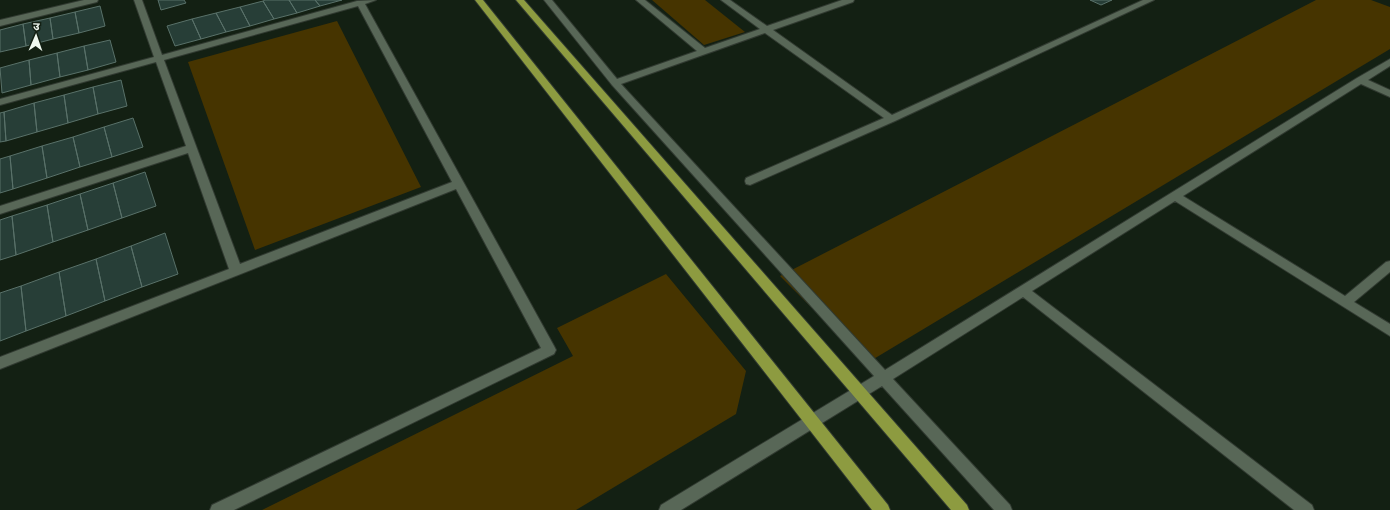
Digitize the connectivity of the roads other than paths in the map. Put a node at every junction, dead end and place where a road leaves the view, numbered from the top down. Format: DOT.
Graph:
graph roads {
  1 [pos="94,0"];
  2 [pos="138,0"];
  3 [pos="372,0"];
  4 [pos="479,0"];
  5 [pos="520,0"];
  6 [pos="548,0"];
  7 [pos="640,0"];
  8 [pos="725,0"];
  9 [pos="850,0"];
  10 [pos="1150,0"];
  11 [pos="360,3"];
  12 [pos="0,23"];
  13 [pos="767,30"];
  14 [pos="704,52"];
  15 [pos="159,58"];
  16 [pos="1390,62"];
  17 [pos="1360,80"];
  18 [pos="615,83"];
  19 [pos="1390,94"];
  20 [pos="0,102"];
  21 [pos="891,119"];
  22 [pos="191,148"];
  23 [pos="750,181"];
  24 [pos="458,184"];
  25 [pos="1175,196"];
  26 [pos="0,210"];
  27 [pos="1390,265"];
  28 [pos="236,271"];
  29 [pos="1022,290"];
  30 [pos="1345,303"];
  31 [pos="1390,331"];
  32 [pos="0,363"];
  33 [pos="882,378"];
  34 [pos="859,392"];
  35 [pos="812,422"];
  36 [pos="218,510"];
  37 [pos="667,510"];
  38 [pos="882,510"];
  39 [pos="961,510"];
  40 [pos="1004,510"];
  41 [pos="1306,510"];
  1 -- 12 [label="street"];
  2 -- 15 [label="street"];
  3 -- 11 [label="street"];
  4 -- 35 [label="main road"];
  5 -- 34 [label="main road"];
  6 -- 18 [label="street"];
  7 -- 14 [label="street"];
  8 -- 13 [label="street"];
  9 -- 13 [label="street"];
  10 -- 21 [label="street"];
  11 -- 15 [label="street"];
  11 -- 24 [label="street"];
  13 -- 14 [label="street"];
  13 -- 21 [label="street"];
  14 -- 18 [label="street"];
  15 -- 20 [label="street"];
  15 -- 22 [label="street"];
  16 -- 17 [label="street"];
  17 -- 19 [label="street"];
  17 -- 25 [label="street"];
  18 -- 33 [label="street"];
  21 -- 23 [label="street"];
  22 -- 26 [label="street"];
  22 -- 28 [label="street"];
  24 -- 28 [label="street"];
  24 -- 36 [label="street"];
  25 -- 29 [label="street"];
  25 -- 30 [label="street"];
  27 -- 30 [label="street"];
  28 -- 32 [label="street"];
  29 -- 33 [label="street"];
  29 -- 41 [label="street"];
  30 -- 31 [label="street"];
  33 -- 34 [label="street"];
  33 -- 40 [label="street"];
  34 -- 35 [label="street"];
  34 -- 39 [label="main road"];
  35 -- 37 [label="street"];
  35 -- 38 [label="main road"];
}
